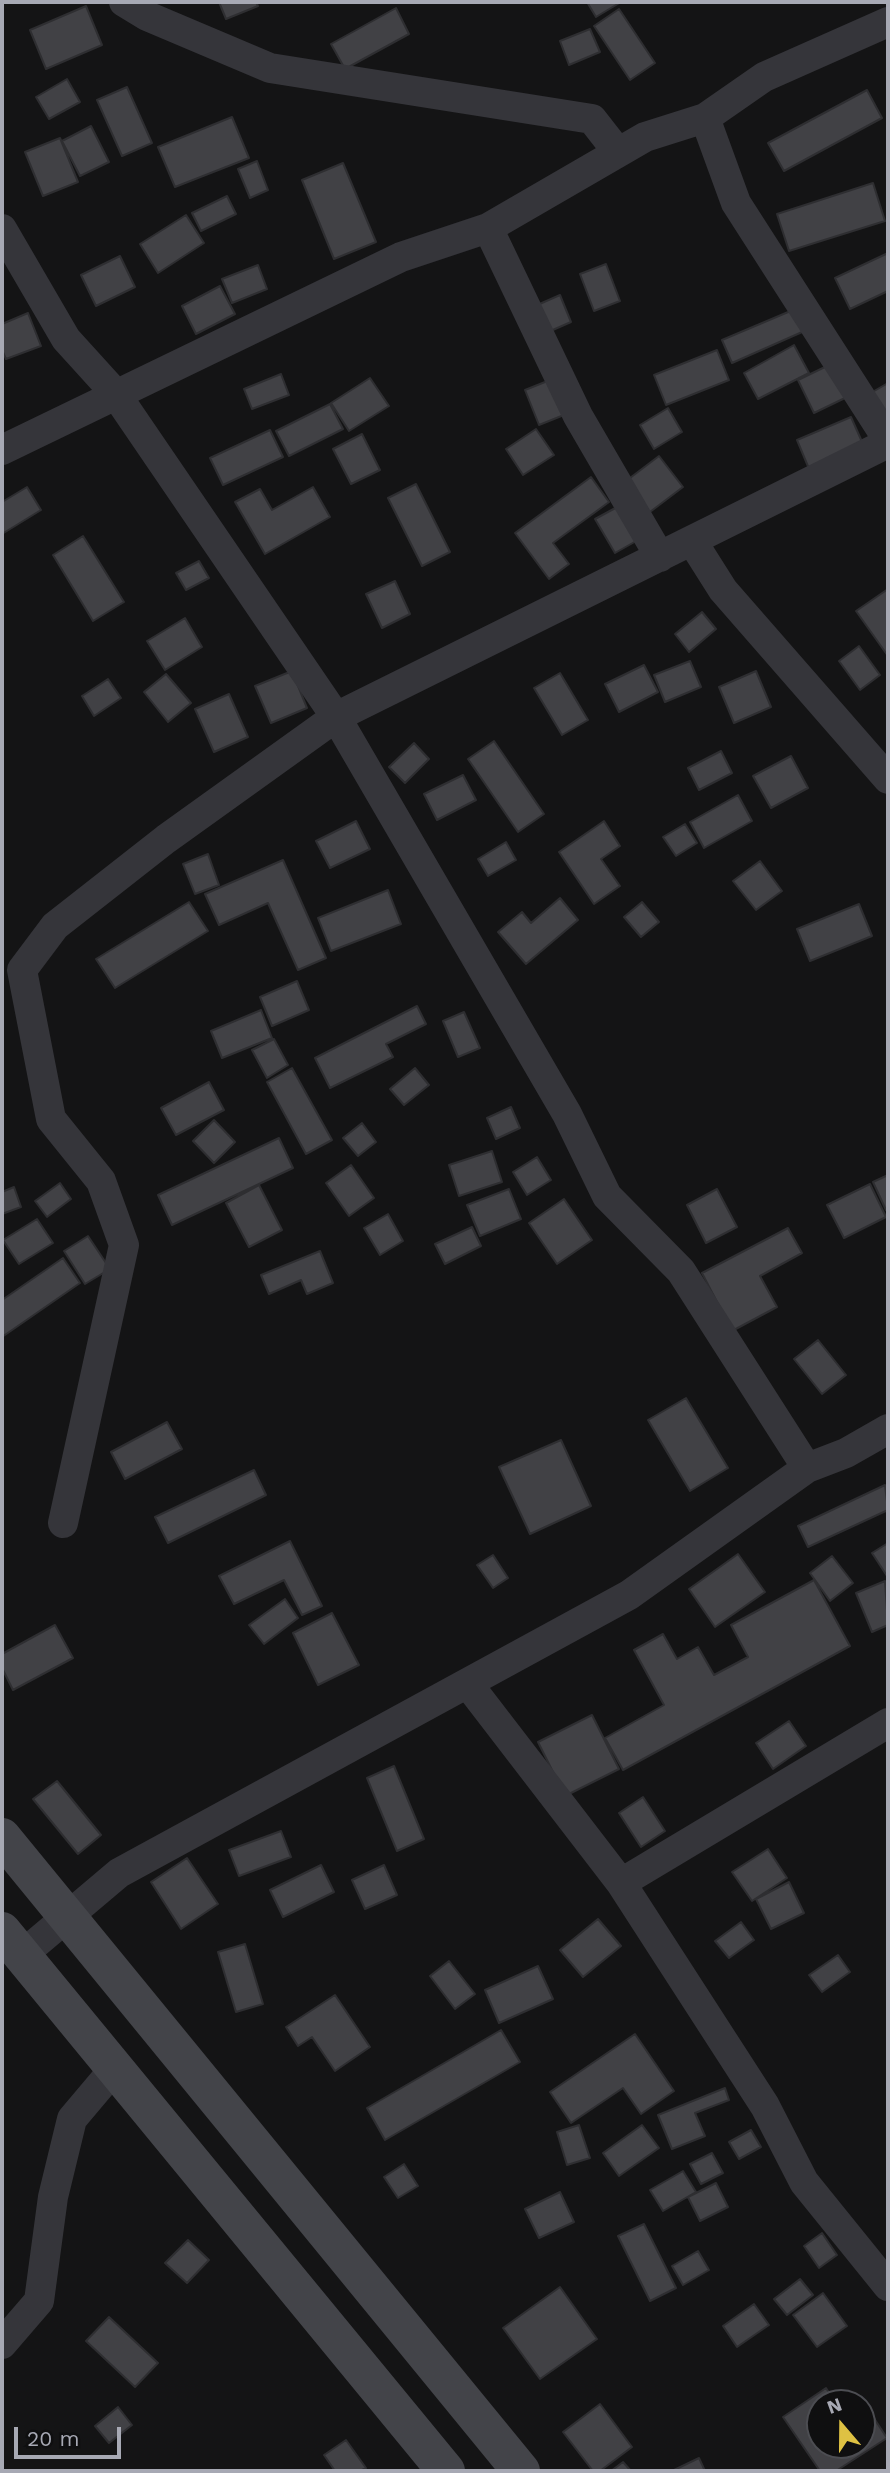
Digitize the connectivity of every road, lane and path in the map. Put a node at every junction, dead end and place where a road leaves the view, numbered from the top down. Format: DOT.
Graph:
graph roads {
  1 [pos="124,2"];
  2 [pos="888,22"];
  3 [pos="705,118"];
  4 [pos="617,152"];
  5 [pos="488,228"];
  6 [pos="2,229"];
  7 [pos="115,393"];
  8 [pos="888,442"];
  9 [pos="2,450"];
  10 [pos="692,541"];
  11 [pos="660,557"];
  12 [pos="336,717"];
  13 [pos="888,779"];
  14 [pos="888,1429"];
  15 [pos="807,1468"];
  16 [pos="63,1523"];
  17 [pos="468,1684"];
  18 [pos="888,1723"];
  19 [pos="2,1837"];
  20 [pos="621,1883"];
  21 [pos="67,1918"];
  22 [pos="12,1943"];
  23 [pos="115,2068"];
  24 [pos="888,2286"];
  25 [pos="2,2344"];
  26 [pos="446,2471"];
  27 [pos="521,2471"];
  1 -- 4 [label="street"];
  2 -- 3 [label="street"];
  3 -- 4 [label="street"];
  3 -- 8 [label="street"];
  4 -- 5 [label="street"];
  5 -- 7 [label="street"];
  5 -- 11 [label="street"];
  6 -- 7 [label="street"];
  7 -- 9 [label="street"];
  7 -- 12 [label="street"];
  8 -- 10 [label="street"];
  10 -- 11 [label="street"];
  10 -- 13 [label="street"];
  11 -- 12 [label="street"];
  12 -- 15 [label="street"];
  12 -- 16 [label="street"];
  14 -- 15 [label="street"];
  15 -- 17 [label="street"];
  17 -- 20 [label="street"];
  17 -- 21 [label="street"];
  18 -- 20 [label="street"];
  19 -- 21 [label="main road"];
  20 -- 24 [label="street"];
  21 -- 22 [label="street"];
  21 -- 27 [label="main road"];
  22 -- 23 [label="main road"];
  23 -- 25 [label="street"];
  23 -- 26 [label="main road"];
}
